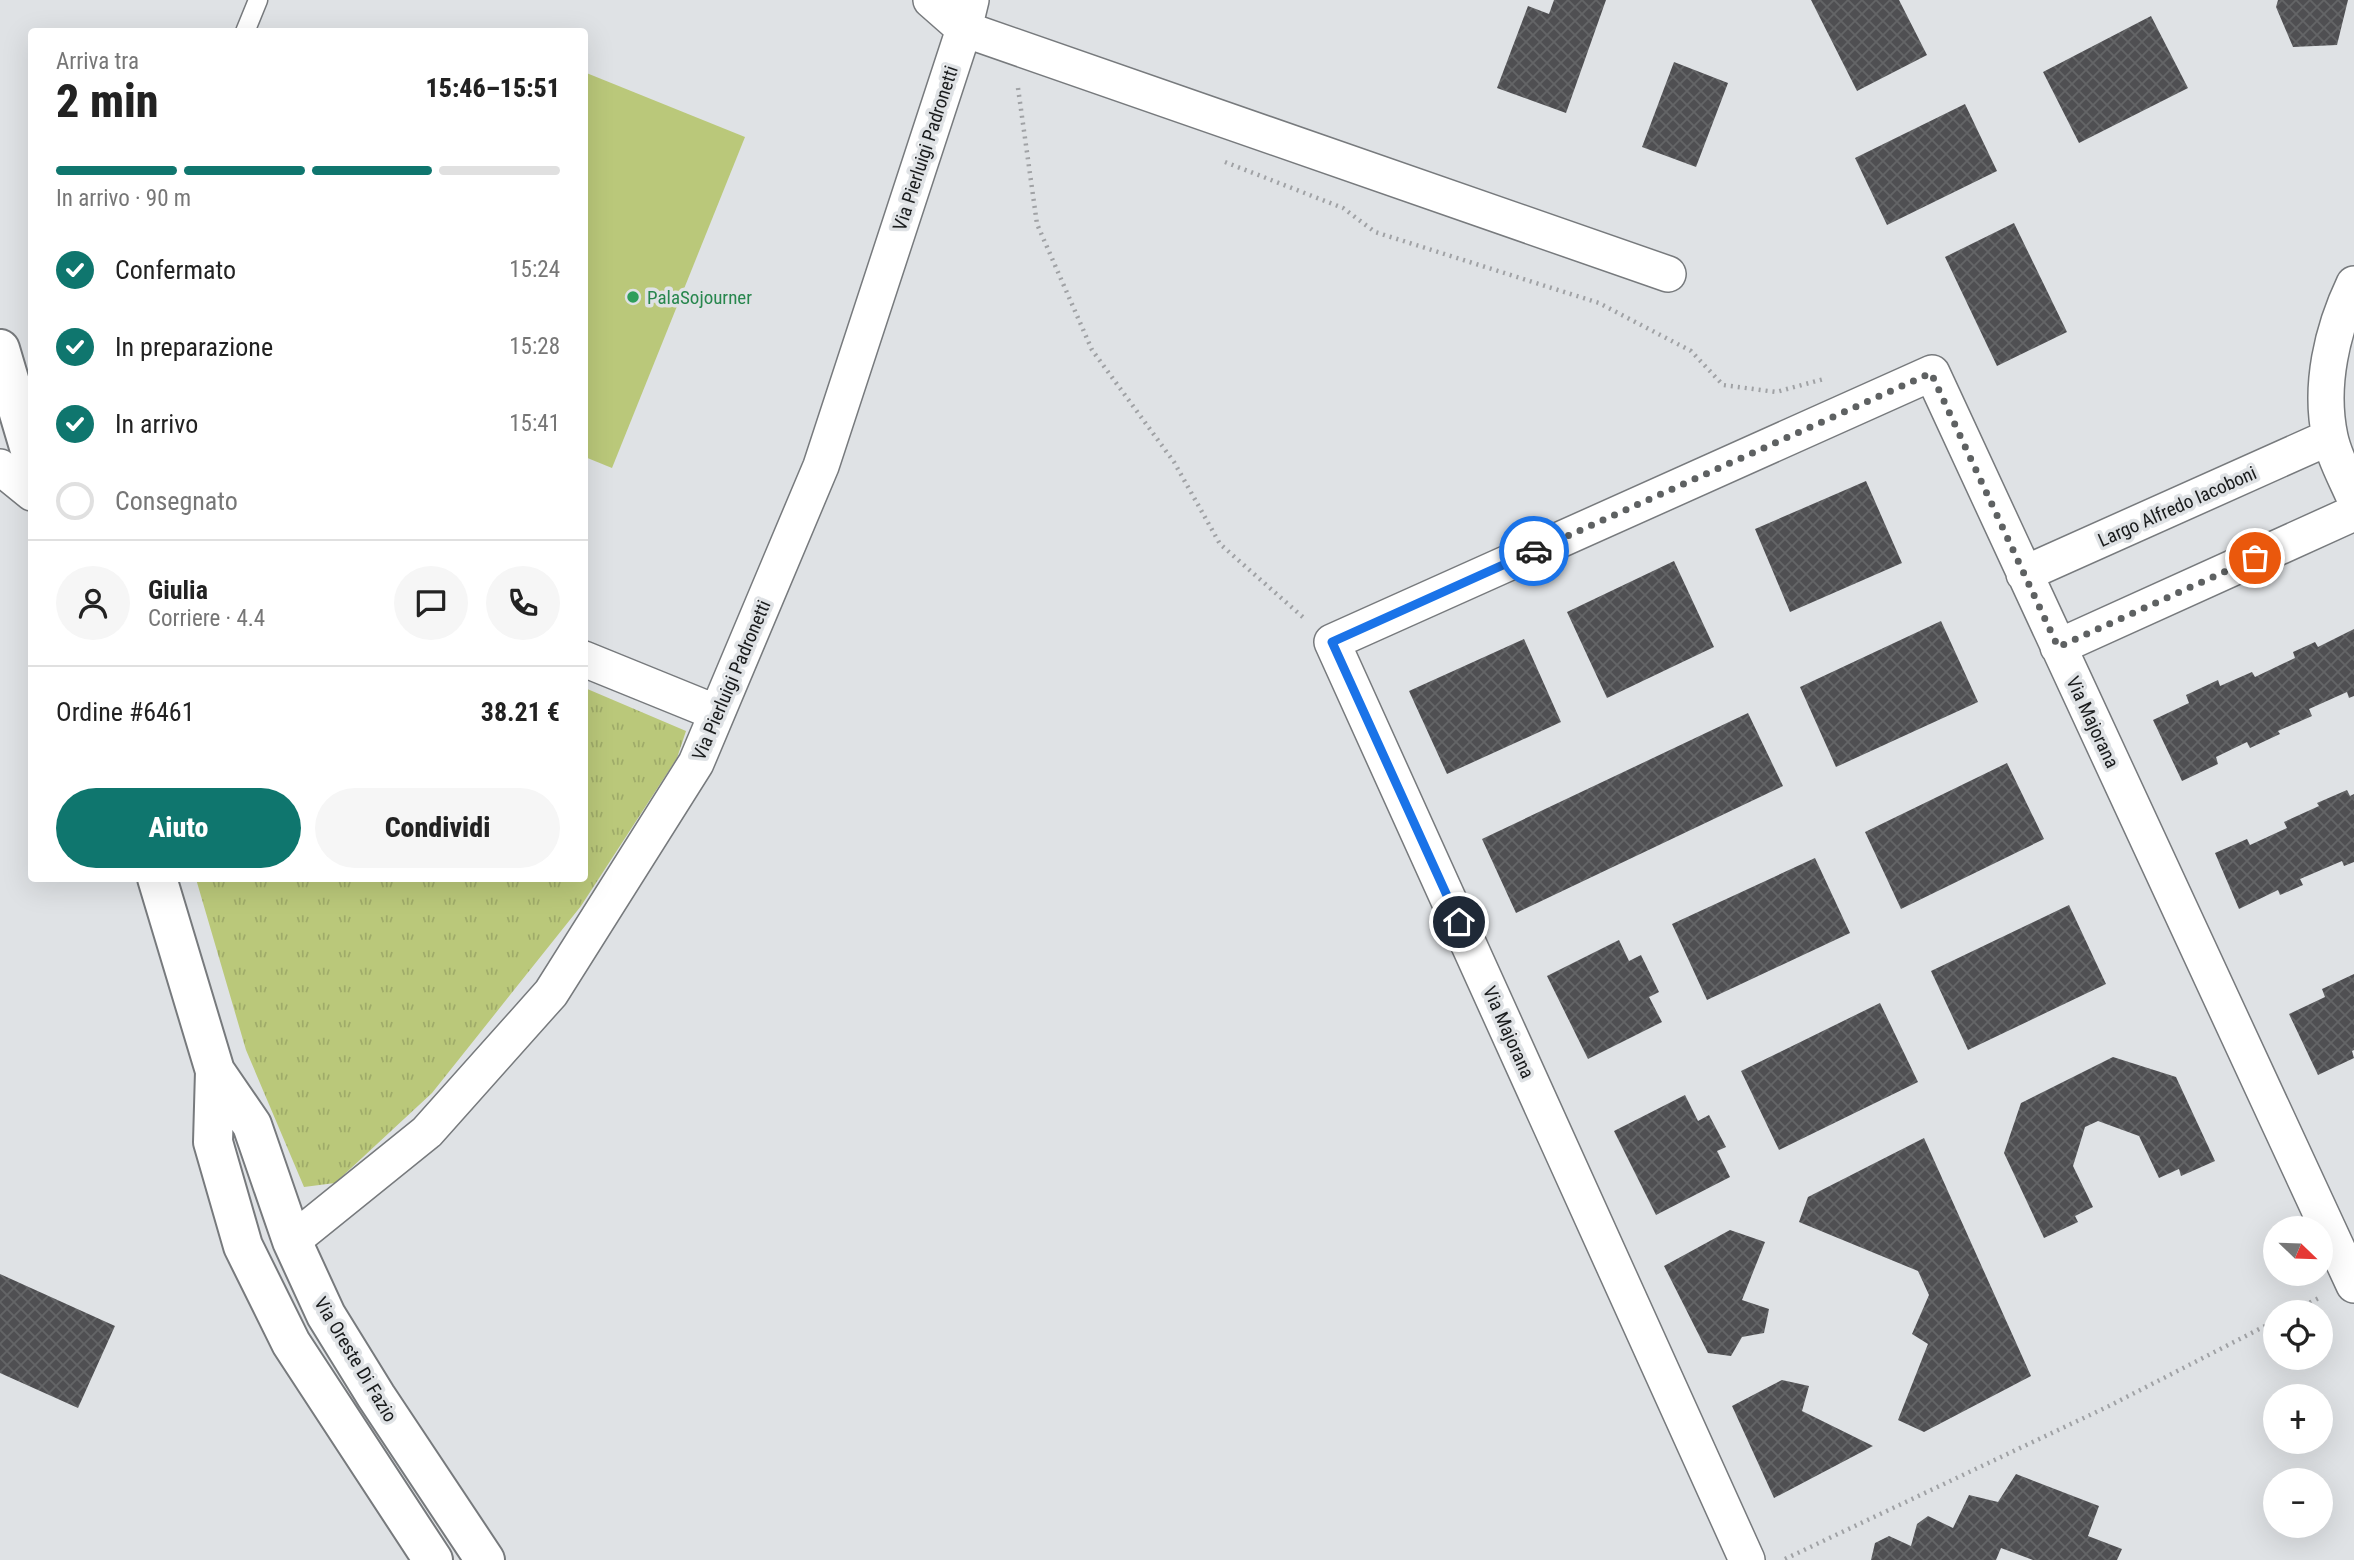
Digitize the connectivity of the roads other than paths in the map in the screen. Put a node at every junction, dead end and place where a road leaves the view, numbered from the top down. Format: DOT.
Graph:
graph roads {
  1 [pos="258,0"];
  2 [pos="931,0"];
  3 [pos="967,14"];
  4 [pos="247,28"];
  5 [pos="1668,274"];
  6 [pos="2354,284"];
  7 [pos="0,349"];
  8 [pos="2330,437"];
  9 [pos="28,444"];
  10 [pos="0,467"];
  11 [pos="28,491"];
  12 [pos="2354,497"];
  13 [pos="2354,513"];
  14 [pos="2024,574"];
  15 [pos="2058,647"];
  16 [pos="588,661"];
  17 [pos="717,713"];
  18 [pos="158,882"];
  19 [pos="215,1071"];
  20 [pos="292,1241"];
  21 [pos="2354,1285"];
  22 [pos="433,1560"];
  23 [pos="485,1560"];
  24 [pos="1748,1560"];
  1 -- 4 [label="lane"];
  2 -- 3 [label="street"];
  3 -- 5 [label="street"];
  3 -- 17 [label="street, Via Pierluigi Padronetti"];
  6 -- 8 [label="street"];
  7 -- 9 [label="street"];
  8 -- 12 [label="street"];
  8 -- 14 [label="street, Largo Alfredo Iacoboni"];
  10 -- 11 [label="street"];
  13 -- 15 [label="street"];
  14 -- 15 [label="street, Via Majorana"];
  14 -- 24 [label="street, Via Majorana"];
  15 -- 21 [label="street, Via Majorana"];
  16 -- 17 [label="street"];
  17 -- 20 [label="street, Via Pierluigi Padronetti"];
  18 -- 19 [label="street, Via Oreste Di Fazio"];
  19 -- 20 [label="street, Via Oreste Di Fazio"];
  19 -- 22 [label="street, Via Oreste Di Fazio"];
  20 -- 23 [label="street, Via Oreste Di Fazio"];
}
